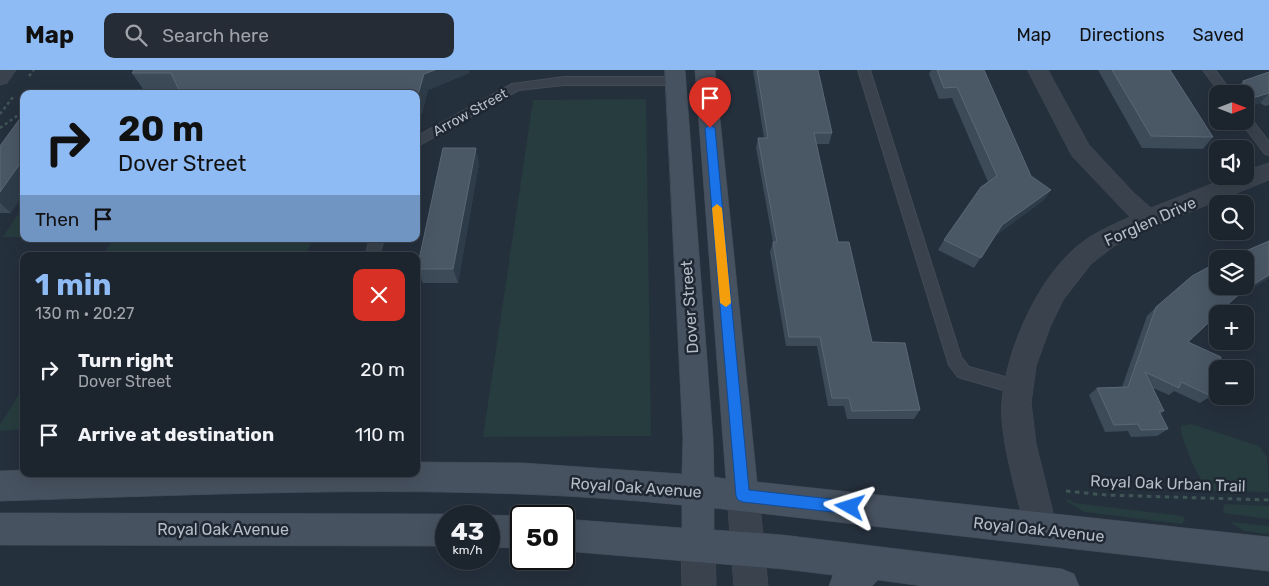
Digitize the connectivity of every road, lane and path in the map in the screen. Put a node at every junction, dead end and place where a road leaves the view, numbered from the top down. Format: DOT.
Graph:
graph roads {
  1 [pos="6,70"];
  2 [pos="705,70"];
  3 [pos="864,70"];
  4 [pos="1038,70"];
  5 [pos="1209,70"];
  6 [pos="675,76"];
  7 [pos="0,78"];
  8 [pos="1220,85"];
  9 [pos="20,114"];
  10 [pos="0,128"];
  11 [pos="1253,130"];
  12 [pos="420,141"];
  13 [pos="1269,151"];
  14 [pos="1269,171"];
  15 [pos="1148,219"];
  16 [pos="1017,387"];
  17 [pos="254,477"];
  18 [pos="420,477"];
  19 [pos="0,486"];
  20 [pos="698,491"];
  21 [pos="1066,491"];
  22 [pos="743,496"];
  23 [pos="1269,500"];
  24 [pos="0,529"];
  25 [pos="1041,529"];
  26 [pos="435,530"];
  27 [pos="575,536"];
  28 [pos="698,544"];
  29 [pos="747,549"];
  30 [pos="1269,554"];
  31 [pos="872,564"];
  32 [pos="699,586"];
  33 [pos="751,586"];
  34 [pos="846,586"];
  35 [pos="1062,586"];
  1 -- 7 [label="street"];
  2 -- 22 [label="main road"];
  3 -- 16 [label="lane"];
  4 -- 15 [label="street"];
  5 -- 8 [label="lane"];
  6 -- 12 [label="lane, Arrow Street"];
  6 -- 20 [label="main road, Dover Street"];
  9 -- 10 [label="path"];
  11 -- 13 [label="lane"];
  14 -- 15 [label="street, Forglen Drive"];
  15 -- 16 [label="street, Forglen Drive"];
  16 -- 25 [label="street, Forglen Drive"];
  17 -- 19 [label="main road, Royal Oak Avenue"];
  18 -- 20 [label="main road, Royal Oak Avenue"];
  20 -- 22 [label="main road, Royal Oak Avenue"];
  20 -- 28 [label="main road, Dover Street"];
  21 -- 23 [label="path, Royal Oak Urban Trail"];
  22 -- 25 [label="main road, Royal Oak Avenue"];
  22 -- 29 [label="street"];
  24 -- 26 [label="main road, Royal Oak Avenue"];
  25 -- 30 [label="main road, Royal Oak Avenue"];
  27 -- 28 [label="main road"];
  28 -- 29 [label="main road"];
  28 -- 32 [label="street"];
  29 -- 31 [label="main road"];
  29 -- 33 [label="street"];
  31 -- 34 [label="main road"];
  31 -- 35 [label="main road"];
}
